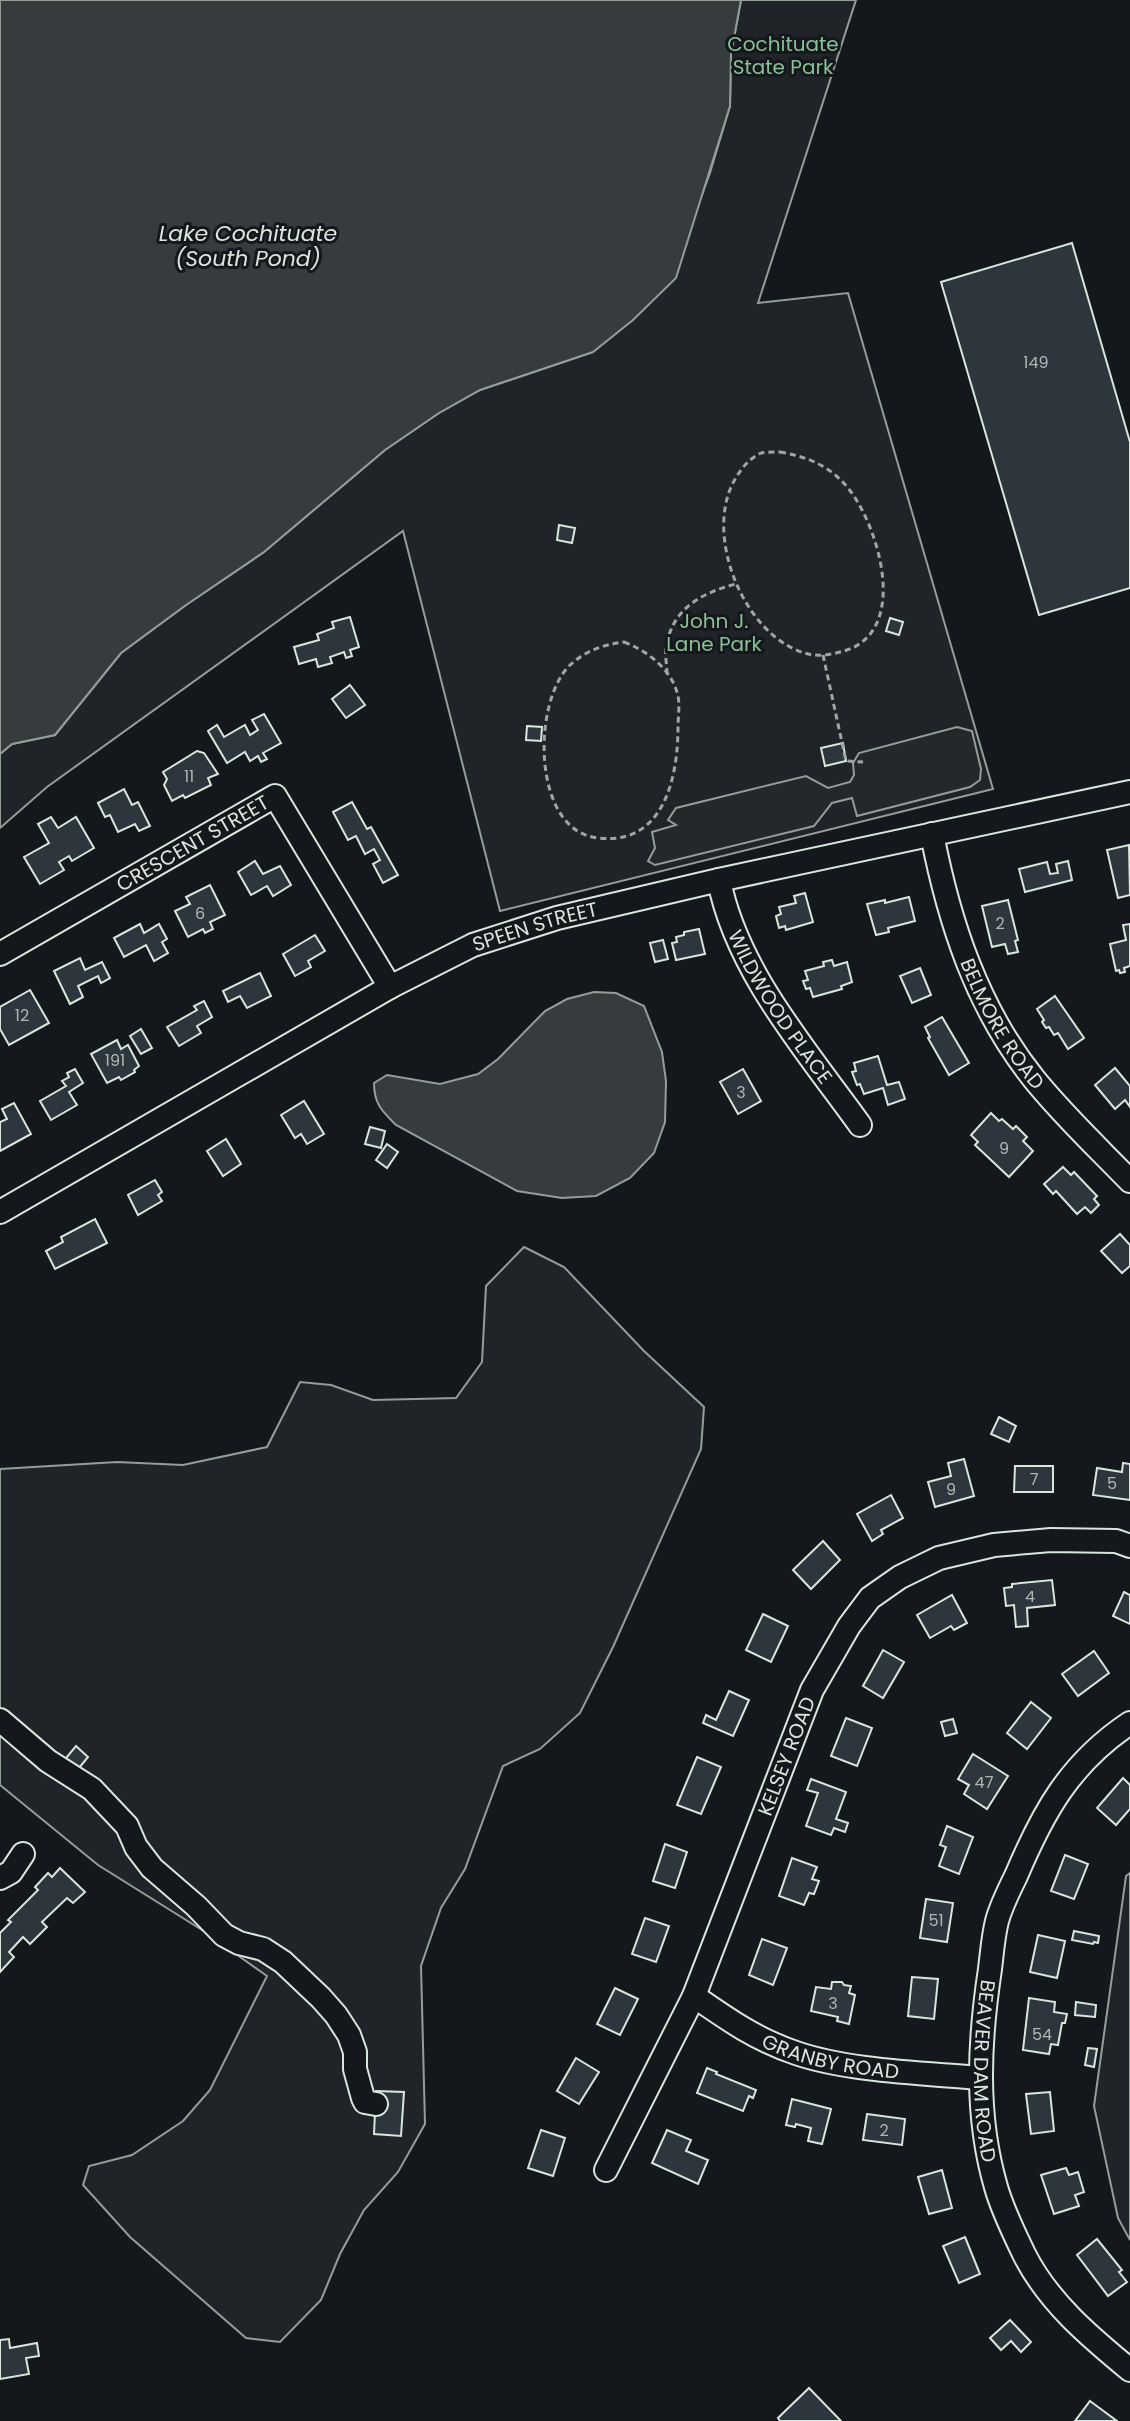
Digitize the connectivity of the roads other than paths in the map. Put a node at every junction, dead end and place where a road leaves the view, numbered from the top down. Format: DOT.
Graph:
graph roads {
  1 [pos="1130,792"];
  2 [pos="932,834"];
  3 [pos="719,880"];
  4 [pos="0,954"];
  5 [pos="390,987"];
  6 [pos="860,1125"];
  7 [pos="1130,1181"];
  8 [pos="0,1212"];
  9 [pos="1130,1546"];
  10 [pos="0,1720"];
  11 [pos="1130,1723"];
  12 [pos="23,1854"];
  13 [pos="0,1878"];
  14 [pos="694,1996"];
  15 [pos="979,2078"];
  16 [pos="376,2104"];
  17 [pos="606,2170"];
  18 [pos="1130,2370"];
  1 -- 2 [label="street, SPEEN STREET"];
  2 -- 3 [label="street, SPEEN STREET"];
  2 -- 7 [label="street, BELMORE ROAD"];
  3 -- 5 [label="street, SPEEN STREET"];
  3 -- 6 [label="street, WILDWOOD PLACE"];
  4 -- 5 [label="street, CRESCENT STREET"];
  5 -- 8 [label="street, SPEEN STREET"];
  9 -- 14 [label="street, KELSEY ROAD"];
  10 -- 16 [label="street"];
  11 -- 15 [label="street, BEAVER DAM ROAD"];
  12 -- 13 [label="street"];
  14 -- 15 [label="street, GRANBY ROAD"];
  14 -- 17 [label="street, KELSEY ROAD"];
  15 -- 18 [label="street, BEAVER DAM ROAD"];
}
